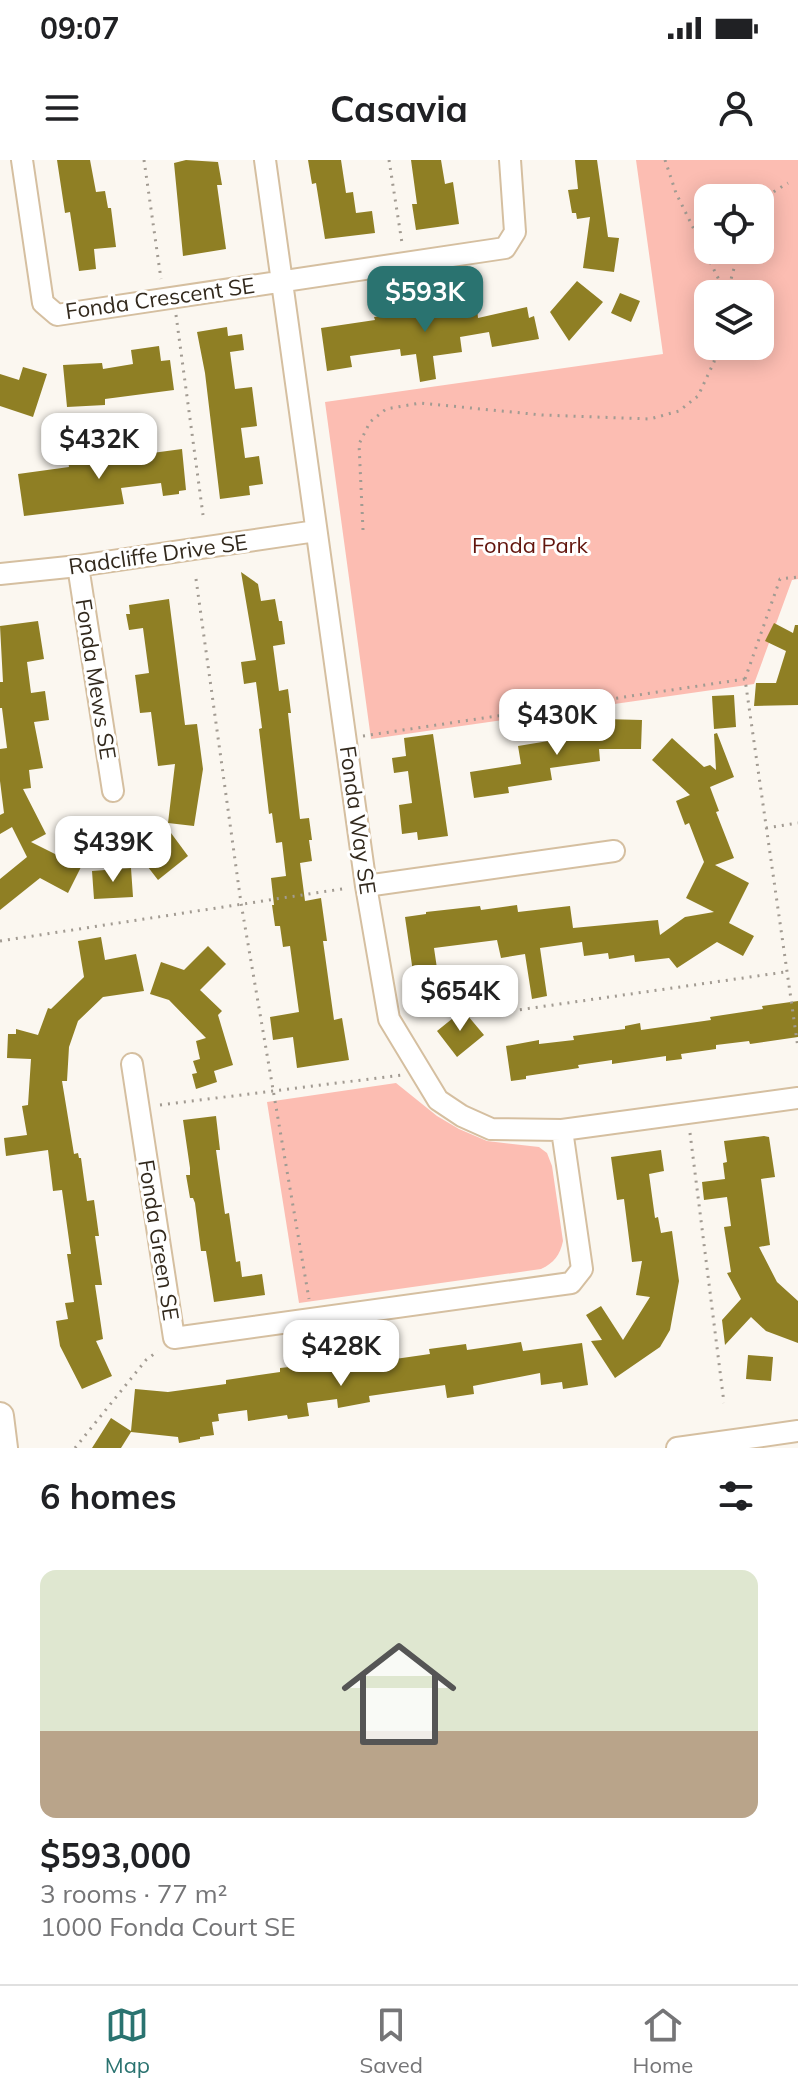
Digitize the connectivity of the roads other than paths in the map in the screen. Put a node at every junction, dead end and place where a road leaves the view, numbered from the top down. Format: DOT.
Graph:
graph roads {
  1 [pos="22,160"];
  2 [pos="265,160"];
  3 [pos="510,160"];
  4 [pos="282,280"];
  5 [pos="316,531"];
  6 [pos="78,566"];
  7 [pos="0,574"];
  8 [pos="113,791"];
  9 [pos="614,851"];
  10 [pos="366,886"];
  11 [pos="132,1064"];
  12 [pos="798,1098"];
  13 [pos="562,1130"];
  14 [pos="0,1416"];
  15 [pos="798,1431"];
  16 [pos="738,1444"];
  17 [pos="4,1448"];
  18 [pos="677,1448"];
  1 -- 4 [label="street, Fonda Crescent SE"];
  2 -- 4 [label="street, Fonda Way SE"];
  3 -- 4 [label="street, Fonda Crescent SE"];
  4 -- 5 [label="street, Fonda Way SE"];
  5 -- 6 [label="street, Radcliffe Drive SE"];
  5 -- 10 [label="street, Fonda Way SE"];
  6 -- 7 [label="street, Radcliffe Drive SE"];
  6 -- 8 [label="street, Fonda Mews SE"];
  9 -- 10 [label="street"];
  10 -- 13 [label="street, Fonda Way SE"];
  11 -- 13 [label="street, Fonda Green SE"];
  12 -- 13 [label="street, Fonda Way SE"];
  14 -- 17 [label="main road"];
  15 -- 16 [label="street"];
  16 -- 18 [label="street"];
}
